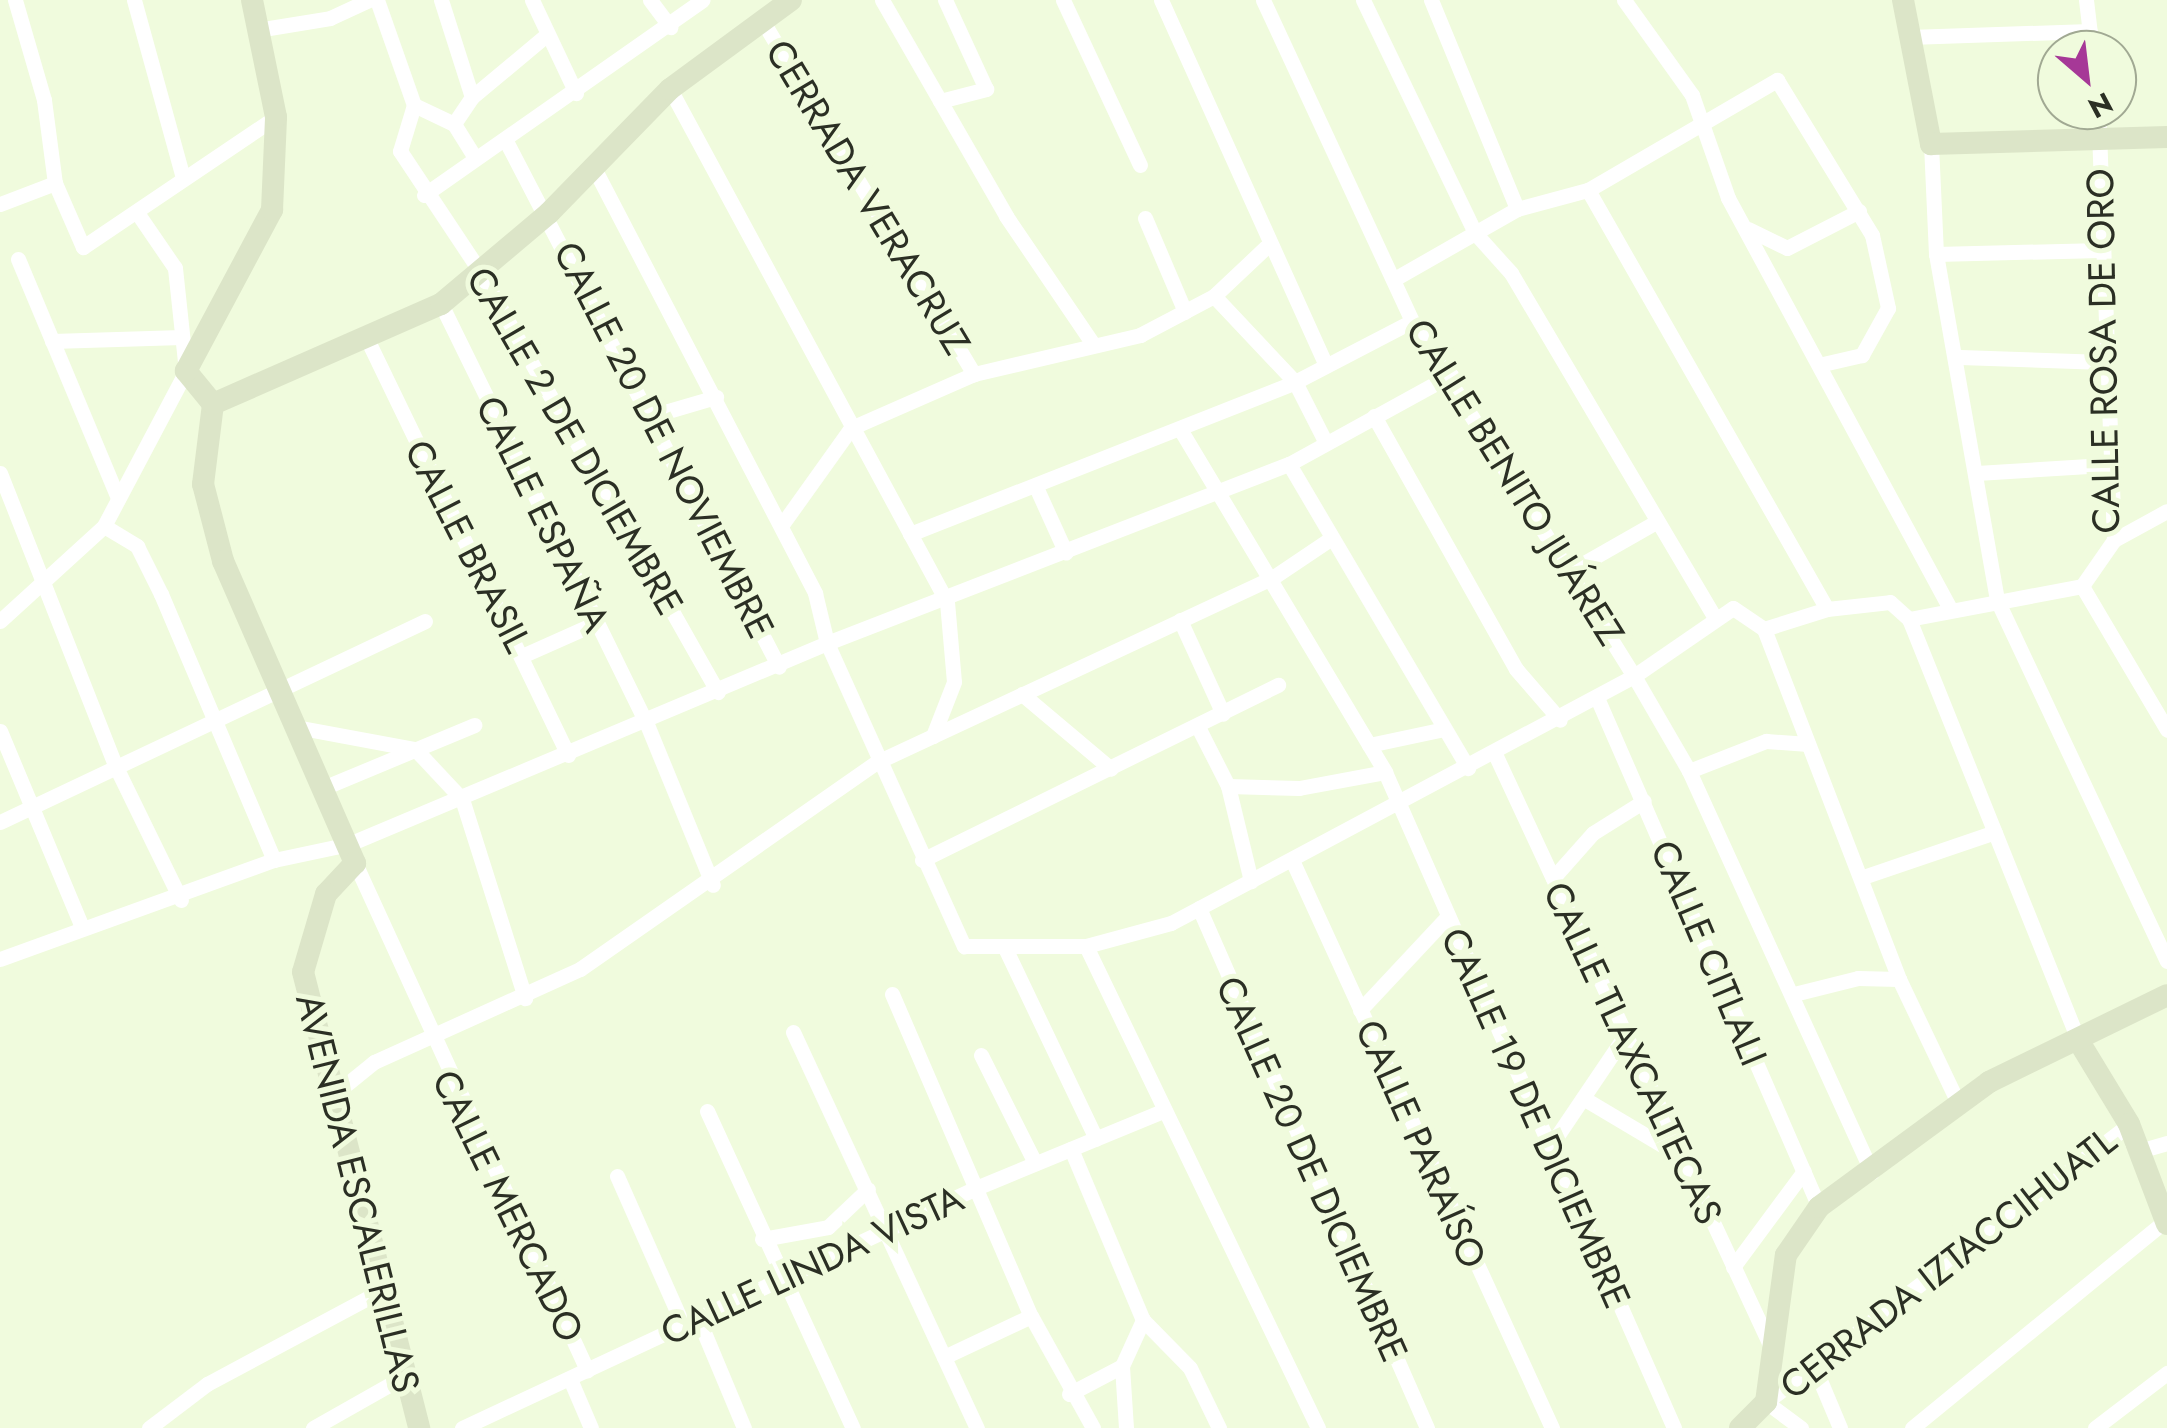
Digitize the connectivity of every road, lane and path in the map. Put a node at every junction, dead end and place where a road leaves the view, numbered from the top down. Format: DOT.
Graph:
graph roads {
  1 [pos="15,0"];
  2 [pos="134,0"];
  3 [pos="252,0"];
  4 [pos="373,0"];
  5 [pos="441,0"];
  6 [pos="532,0"];
  7 [pos="650,0"];
  8 [pos="703,0"];
  9 [pos="882,0"];
  10 [pos="945,0"];
  11 [pos="1064,0"];
  12 [pos="1161,0"];
  13 [pos="1263,0"];
  14 [pos="1363,0"];
  15 [pos="1431,0"];
  16 [pos="1624,0"];
  17 [pos="1903,0"];
  18 [pos="2086,0"];
  19 [pos="772,8"];
  20 [pos="670,28"];
  21 [pos="257,30"];
  22 [pos="2090,30"];
  23 [pos="2037,33"];
  24 [pos="544,37"];
  25 [pos="1908,37"];
  26 [pos="670,89"];
  27 [pos="576,93"];
  28 [pos="472,97"];
  29 [pos="940,101"];
  30 [pos="414,105"];
  31 [pos="276,117"];
  32 [pos="454,124"];
  33 [pos="1702,129"];
  34 [pos="2100,130"];
  35 [pos="2167,137"];
  36 [pos="2101,142"];
  37 [pos="507,143"];
  38 [pos="1931,144"];
  39 [pos="476,158"];
  40 [pos="1140,165"];
  41 [pos="595,170"];
  42 [pos="182,174"];
  43 [pos="55,183"];
  44 [pos="1588,190"];
  45 [pos="424,195"];
  46 [pos="0,204"];
  47 [pos="1517,209"];
  48 [pos="1860,211"];
  49 [pos="549,213"];
  50 [pos="138,214"];
  51 [pos="1145,218"];
  52 [pos="1745,228"];
  53 [pos="1474,232"];
  54 [pos="1266,248"];
  55 [pos="2102,250"];
  56 [pos="1936,254"];
  57 [pos="18,260"];
  58 [pos="479,270"];
  59 [pos="1396,278"];
  60 [pos="1214,296"];
  61 [pos="441,304"];
  62 [pos="1185,312"];
  63 [pos="1412,321"];
  64 [pos="182,337"];
  65 [pos="367,339"];
  66 [pos="52,341"];
  67 [pos="1094,344"];
  68 [pos="1960,357"];
  69 [pos="2104,362"];
  70 [pos="1824,364"];
  71 [pos="1326,366"];
  72 [pos="186,371"];
  73 [pos="974,374"];
  74 [pos="1451,375"];
  75 [pos="1295,382"];
  76 [pos="716,398"];
  77 [pos="214,404"];
  78 [pos="652,416"];
  79 [pos="1374,416"];
  80 [pos="851,428"];
  81 [pos="1180,429"];
  82 [pos="1326,443"];
  83 [pos="1289,464"];
  84 [pos="2105,465"];
  85 [pos="0,473"];
  86 [pos="1977,473"];
  87 [pos="1036,487"];
  88 [pos="1221,492"];
  89 [pos="118,498"];
  90 [pos="2167,512"];
  91 [pos="1654,523"];
  92 [pos="104,526"];
  93 [pos="781,526"];
  94 [pos="910,534"];
  95 [pos="2114,540"];
  96 [pos="1327,541"];
  97 [pos="1066,553"];
  98 [pos="1570,571"];
  99 [pos="1272,578"];
  100 [pos="47,583"];
  101 [pos="2082,586"];
  102 [pos="1997,600"];
  103 [pos="946,602"];
  104 [pos="1949,606"];
  105 [pos="1827,608"];
  106 [pos="1713,616"];
  107 [pos="1180,620"];
  108 [pos="1909,620"];
  109 [pos="0,621"];
  110 [pos="424,621"];
  111 [pos="596,623"];
  112 [pos="1764,629"];
  113 [pos="827,643"];
  114 [pos="524,655"];
  115 [pos="778,667"];
  116 [pos="1634,676"];
  117 [pos="1278,685"];
  118 [pos="718,692"];
  119 [pos="279,694"];
  120 [pos="1022,694"];
  121 [pos="1598,700"];
  122 [pos="1223,714"];
  123 [pos="1560,720"];
  124 [pos="646,722"];
  125 [pos="211,724"];
  126 [pos="474,725"];
  127 [pos="1198,727"];
  128 [pos="296,728"];
  129 [pos="1444,730"];
  130 [pos="2167,730"];
  131 [pos="0,732"];
  132 [pos="933,736"];
  133 [pos="1808,744"];
  134 [pos="1369,745"];
  135 [pos="414,749"];
  136 [pos="1495,754"];
  137 [pos="568,755"];
  138 [pos="878,762"];
  139 [pos="116,767"];
  140 [pos="1468,768"];
  141 [pos="1111,770"];
  142 [pos="1688,771"];
  143 [pos="1384,772"];
  144 [pos="1228,786"];
  145 [pos="323,788"];
  146 [pos="462,799"];
  147 [pos="1644,801"];
  148 [pos="34,807"];
  149 [pos="1400,808"];
  150 [pos="0,822"];
  151 [pos="1994,832"];
  152 [pos="352,854"];
  153 [pos="274,860"];
  154 [pos="922,860"];
  155 [pos="1292,860"];
  156 [pos="1866,876"];
  157 [pos="1553,878"];
  158 [pos="1251,881"];
  159 [pos="712,885"];
  160 [pos="181,900"];
  161 [pos="1200,908"];
  162 [pos="1448,917"];
  163 [pos="82,927"];
  164 [pos="1086,946"];
  165 [pos="1006,950"];
  166 [pos="0,959"];
  167 [pos="2167,961"];
  168 [pos="1899,980"];
  169 [pos="892,994"];
  170 [pos="1794,994"];
  171 [pos="2167,995"];
  172 [pos="526,998"];
  173 [pos="1360,1010"];
  174 [pos="792,1032"];
  175 [pos="1626,1034"];
  176 [pos="2078,1040"];
  177 [pos="434,1041"];
  178 [pos="981,1055"];
  179 [pos="337,1092"];
  180 [pos="1583,1098"];
  181 [pos="1959,1105"];
  182 [pos="706,1110"];
  183 [pos="1166,1110"];
  184 [pos="2129,1124"];
  185 [pos="1096,1139"];
  186 [pos="2167,1143"];
  187 [pos="1548,1148"];
  188 [pos="1071,1149"];
  189 [pos="2139,1152"];
  190 [pos="1679,1155"];
  191 [pos="1035,1163"];
  192 [pos="1804,1171"];
  193 [pos="1872,1172"];
  194 [pos="617,1176"];
  195 [pos="976,1188"];
  196 [pos="868,1189"];
  197 [pos="1819,1207"];
  198 [pos="2166,1222"];
  199 [pos="887,1230"];
  200 [pos="762,1240"];
  201 [pos="1733,1268"];
  202 [pos="782,1278"];
  203 [pos="384,1289"];
  204 [pos="1031,1316"];
  205 [pos="1143,1320"];
  206 [pos="691,1322"];
  207 [pos="1773,1352"];
  208 [pos="944,1357"];
  209 [pos="1122,1366"];
  210 [pos="1814,1366"];
  211 [pos="587,1370"];
  212 [pos="2167,1372"];
  213 [pos="403,1377"];
  214 [pos="570,1378"];
  215 [pos="1069,1394"];
  216 [pos="1766,1402"];
  217 [pos="480,1424"];
  218 [pos="150,1428"];
  219 [pos="313,1428"];
  220 [pos="418,1428"];
  221 [pos="462,1428"];
  222 [pos="591,1428"];
  223 [pos="744,1428"];
  224 [pos="853,1428"];
  225 [pos="977,1428"];
  226 [pos="1093,1428"];
  227 [pos="1126,1428"];
  228 [pos="1218,1428"];
  229 [pos="1318,1428"];
  230 [pos="1427,1428"];
  231 [pos="1552,1428"];
  232 [pos="1674,1428"];
  233 [pos="1740,1428"];
  234 [pos="1801,1428"];
  235 [pos="1840,1428"];
  236 [pos="1912,1428"];
  237 [pos="2096,1428"];
  1 -- 43 [label="street"];
  2 -- 42 [label="street"];
  3 -- 21 [label="main road"];
  4 -- 21 [label="street"];
  4 -- 30 [label="street"];
  5 -- 28 [label="street"];
  6 -- 24 [label="street"];
  7 -- 20 [label="street"];
  8 -- 20 [label="street"];
  9 -- 29 [label="street"];
  10 -- 29 [label="street"];
  11 -- 40 [label="street"];
  12 -- 54 [label="street"];
  13 -- 59 [label="street, CALLE BENITO JUÁREZ"];
  14 -- 53 [label="street"];
  15 -- 47 [label="street"];
  16 -- 33 [label="street"];
  17 -- 25 [label="main road"];
  18 -- 22 [label="street"];
  19 -- 26 [label="main road"];
  19 -- 73 [label="street, CERRADA VERACRUZ"];
  20 -- 27 [label="street"];
  21 -- 31 [label="main road"];
  23 -- 25 [label="street"];
  24 -- 27 [label="street"];
  24 -- 28 [label="street"];
  25 -- 38 [label="main road"];
  26 -- 41 [label="main road"];
  26 -- 80 [label="street"];
  27 -- 37 [label="street"];
  28 -- 32 [label="street"];
  29 -- 67 [label="street"];
  30 -- 32 [label="street"];
  30 -- 45 [label="street, CALLE 2 DE DICIEMBRE"];
  31 -- 42 [label="street"];
  31 -- 72 [label="main road"];
  32 -- 39 [label="street"];
  33 -- 44 [label="street"];
  33 -- 48 [label="street"];
  33 -- 52 [label="street"];
  34 -- 36 [label="street, CALLE ROSA DE ORO"];
  35 -- 36 [label="main road"];
  36 -- 38 [label="main road"];
  36 -- 55 [label="street, CALLE ROSA DE ORO"];
  37 -- 39 [label="street"];
  37 -- 49 [label="street, CALLE 20 DE NOVIEMBRE"];
  38 -- 56 [label="street"];
  39 -- 45 [label="street"];
  41 -- 49 [label="main road"];
  41 -- 76 [label="street"];
  42 -- 50 [label="street"];
  43 -- 46 [label="street"];
  43 -- 50 [label="street"];
  44 -- 47 [label="street"];
  44 -- 105 [label="street"];
  45 -- 58 [label="street, CALLE 2 DE DICIEMBRE"];
  47 -- 53 [label="street"];
  48 -- 52 [label="street"];
  48 -- 70 [label="street"];
  49 -- 58 [label="main road"];
  49 -- 78 [label="street, CALLE 20 DE NOVIEMBRE"];
  50 -- 64 [label="street"];
  51 -- 62 [label="street"];
  52 -- 70 [label="street"];
  53 -- 59 [label="street"];
  53 -- 91 [label="street"];
  54 -- 60 [label="street"];
  54 -- 71 [label="street"];
  55 -- 56 [label="street"];
  55 -- 69 [label="street, CALLE ROSA DE ORO"];
  56 -- 68 [label="street"];
  57 -- 66 [label="street"];
  58 -- 61 [label="main road"];
  58 -- 118 [label="street, CALLE 2 DE DICIEMBRE"];
  59 -- 63 [label="street, CALLE BENITO JUÁREZ"];
  60 -- 62 [label="street"];
  60 -- 75 [label="street"];
  61 -- 65 [label="main road"];
  61 -- 111 [label="street, CALLE ESPAÑA"];
  62 -- 67 [label="street"];
  63 -- 71 [label="street"];
  63 -- 74 [label="street, CALLE BENITO JUÁREZ"];
  64 -- 66 [label="street"];
  64 -- 72 [label="street"];
  65 -- 77 [label="main road"];
  65 -- 114 [label="street, CALLE BRASIL"];
  66 -- 89 [label="street"];
  67 -- 73 [label="street"];
  68 -- 69 [label="street"];
  68 -- 86 [label="street"];
  69 -- 84 [label="street, CALLE ROSA DE ORO"];
  70 -- 104 [label="street"];
  71 -- 75 [label="street"];
  72 -- 77 [label="main road"];
  72 -- 89 [label="street"];
  73 -- 80 [label="street"];
  74 -- 79 [label="street"];
  74 -- 98 [label="street, CALLE BENITO JUÁREZ"];
  75 -- 81 [label="street"];
  75 -- 82 [label="street"];
  76 -- 78 [label="street"];
  76 -- 93 [label="street"];
  77 -- 119 [label="main road"];
  78 -- 115 [label="street, CALLE 20 DE NOVIEMBRE"];
  79 -- 82 [label="street"];
  79 -- 123 [label="street"];
  80 -- 93 [label="street"];
  80 -- 94 [label="street"];
  81 -- 87 [label="street"];
  81 -- 88 [label="street, CALLE 19 DE DICIEMBRE"];
  82 -- 83 [label="street"];
  83 -- 88 [label="street"];
  83 -- 96 [label="street"];
  84 -- 86 [label="street"];
  84 -- 95 [label="street, CALLE ROSA DE ORO"];
  85 -- 100 [label="street"];
  86 -- 102 [label="street"];
  87 -- 94 [label="street"];
  87 -- 97 [label="street"];
  88 -- 97 [label="street"];
  88 -- 99 [label="street, CALLE 19 DE DICIEMBRE"];
  89 -- 92 [label="street"];
  90 -- 95 [label="street"];
  91 -- 98 [label="street"];
  91 -- 106 [label="street"];
  92 -- 100 [label="street"];
  92 -- 125 [label="street"];
  93 -- 113 [label="street"];
  94 -- 103 [label="street"];
  95 -- 101 [label="street, CALLE ROSA DE ORO"];
  96 -- 99 [label="street"];
  96 -- 129 [label="street"];
  97 -- 103 [label="street"];
  98 -- 116 [label="street, CALLE BENITO JUÁREZ"];
  99 -- 107 [label="street"];
  99 -- 134 [label="street, CALLE 19 DE DICIEMBRE"];
  100 -- 109 [label="street"];
  100 -- 139 [label="street"];
  101 -- 102 [label="street"];
  101 -- 130 [label="street"];
  102 -- 104 [label="street"];
  102 -- 167 [label="street"];
  103 -- 113 [label="street"];
  103 -- 132 [label="street"];
  104 -- 108 [label="street"];
  105 -- 108 [label="street"];
  105 -- 112 [label="street"];
  106 -- 112 [label="street"];
  106 -- 116 [label="street, CALLE BENITO JUÁREZ"];
  107 -- 120 [label="street"];
  107 -- 122 [label="street"];
  108 -- 151 [label="street"];
  110 -- 119 [label="street"];
  111 -- 114 [label="street"];
  111 -- 124 [label="street, CALLE ESPAÑA"];
  112 -- 133 [label="street"];
  113 -- 115 [label="street"];
  113 -- 138 [label="street"];
  114 -- 137 [label="street, CALLE BRASIL"];
  115 -- 118 [label="street"];
  116 -- 121 [label="street"];
  116 -- 142 [label="street"];
  117 -- 122 [label="street"];
  118 -- 124 [label="street"];
  119 -- 125 [label="street"];
  119 -- 128 [label="main road"];
  120 -- 132 [label="street"];
  120 -- 141 [label="street"];
  121 -- 123 [label="street"];
  121 -- 147 [label="street, CALLE CITLALI"];
  122 -- 127 [label="street"];
  123 -- 136 [label="street"];
  124 -- 137 [label="street"];
  124 -- 159 [label="street, CALLE ESPAÑA"];
  125 -- 139 [label="street"];
  125 -- 153 [label="street"];
  126 -- 135 [label="street"];
  127 -- 141 [label="street"];
  127 -- 144 [label="street"];
  128 -- 135 [label="street"];
  128 -- 145 [label="main road"];
  129 -- 134 [label="street"];
  129 -- 140 [label="street"];
  131 -- 148 [label="street"];
  132 -- 138 [label="street"];
  133 -- 142 [label="street"];
  133 -- 156 [label="street"];
  134 -- 143 [label="street, CALLE 19 DE DICIEMBRE"];
  135 -- 145 [label="street"];
  135 -- 146 [label="street"];
  136 -- 140 [label="street"];
  136 -- 157 [label="street, CALLE TLAXCALTECAS"];
  137 -- 146 [label="street"];
  138 -- 154 [label="street"];
  138 -- 159 [label="street"];
  139 -- 148 [label="street"];
  139 -- 160 [label="street"];
  140 -- 149 [label="street"];
  141 -- 154 [label="street"];
  142 -- 170 [label="street"];
  143 -- 144 [label="street"];
  143 -- 149 [label="street, CALLE 19 DE DICIEMBRE"];
  144 -- 158 [label="street"];
  145 -- 152 [label="main road"];
  146 -- 152 [label="street"];
  146 -- 172 [label="street"];
  147 -- 157 [label="street"];
  147 -- 192 [label="street, CALLE CITLALI"];
  148 -- 150 [label="street"];
  148 -- 163 [label="street"];
  149 -- 155 [label="street"];
  149 -- 162 [label="street, CALLE 19 DE DICIEMBRE"];
  151 -- 156 [label="street"];
  151 -- 176 [label="street"];
  152 -- 153 [label="street"];
  152 -- 177 [label="street, CALLE MERCADO"];
  152 -- 179 [label="main road, AVENIDA ESCALERILLAS"];
  153 -- 160 [label="street"];
  154 -- 165 [label="street"];
  155 -- 158 [label="street"];
  155 -- 173 [label="street, CALLE PARAÍSO"];
  156 -- 168 [label="street"];
  157 -- 175 [label="street, CALLE TLAXCALTECAS"];
  158 -- 161 [label="street"];
  159 -- 172 [label="street"];
  160 -- 163 [label="street"];
  161 -- 164 [label="street"];
  161 -- 230 [label="street, CALLE 20 DE DICIEMBRE"];
  162 -- 173 [label="street"];
  162 -- 187 [label="street, CALLE 19 DE DICIEMBRE"];
  163 -- 166 [label="street"];
  164 -- 165 [label="street"];
  164 -- 183 [label="street"];
  165 -- 185 [label="street"];
  168 -- 170 [label="street"];
  168 -- 181 [label="street"];
  169 -- 195 [label="street"];
  170 -- 193 [label="street"];
  171 -- 176 [label="main road"];
  172 -- 177 [label="street"];
  173 -- 231 [label="street, CALLE PARAÍSO"];
  174 -- 196 [label="street"];
  175 -- 180 [label="street"];
  175 -- 190 [label="street, CALLE TLAXCALTECAS"];
  176 -- 181 [label="main road"];
  176 -- 184 [label="main road"];
  177 -- 179 [label="street"];
  177 -- 211 [label="street, CALLE MERCADO"];
  178 -- 191 [label="street"];
  179 -- 203 [label="main road, AVENIDA ESCALERILLAS"];
  180 -- 187 [label="street"];
  180 -- 190 [label="street"];
  181 -- 193 [label="main road"];
  182 -- 200 [label="street"];
  183 -- 185 [label="street, CALLE LINDA VISTA"];
  183 -- 229 [label="street"];
  184 -- 189 [label="main road"];
  184 -- 210 [label="street, CERRADA IZTACCIHUATL"];
  185 -- 188 [label="street, CALLE LINDA VISTA"];
  186 -- 189 [label="street"];
  187 -- 232 [label="street, CALLE 19 DE DICIEMBRE"];
  188 -- 191 [label="street, CALLE LINDA VISTA"];
  188 -- 205 [label="street"];
  189 -- 198 [label="main road"];
  190 -- 201 [label="street, CALLE TLAXCALTECAS"];
  191 -- 195 [label="street, CALLE LINDA VISTA"];
  192 -- 197 [label="street, CALLE CITLALI"];
  192 -- 201 [label="street"];
  193 -- 197 [label="main road"];
  194 -- 206 [label="street"];
  195 -- 199 [label="street, CALLE LINDA VISTA"];
  195 -- 204 [label="street"];
  196 -- 199 [label="street"];
  196 -- 200 [label="street"];
  197 -- 207 [label="main road"];
  198 -- 236 [label="street"];
  199 -- 202 [label="street, CALLE LINDA VISTA"];
  199 -- 208 [label="street"];
  200 -- 202 [label="street"];
  201 -- 207 [label="street, CALLE TLAXCALTECAS"];
  202 -- 206 [label="street, CALLE LINDA VISTA"];
  202 -- 224 [label="street"];
  203 -- 213 [label="main road, AVENIDA ESCALERILLAS"];
  203 -- 218 [label="street"];
  204 -- 208 [label="street"];
  204 -- 215 [label="street"];
  205 -- 209 [label="street"];
  205 -- 228 [label="street"];
  206 -- 211 [label="street, CALLE LINDA VISTA"];
  206 -- 223 [label="street"];
  207 -- 216 [label="main road"];
  208 -- 225 [label="street"];
  209 -- 215 [label="street"];
  209 -- 227 [label="street"];
  210 -- 216 [label="street, CERRADA IZTACCIHUATL"];
  210 -- 235 [label="street"];
  211 -- 214 [label="street, CALLE LINDA VISTA"];
  212 -- 237 [label="street"];
  213 -- 219 [label="street"];
  213 -- 220 [label="main road, AVENIDA ESCALERILLAS"];
  214 -- 217 [label="street, CALLE LINDA VISTA"];
  214 -- 222 [label="street, CALLE MERCADO"];
  215 -- 226 [label="street"];
  216 -- 233 [label="main road"];
  216 -- 234 [label="street"];
  217 -- 221 [label="street, CALLE LINDA VISTA"];
}
